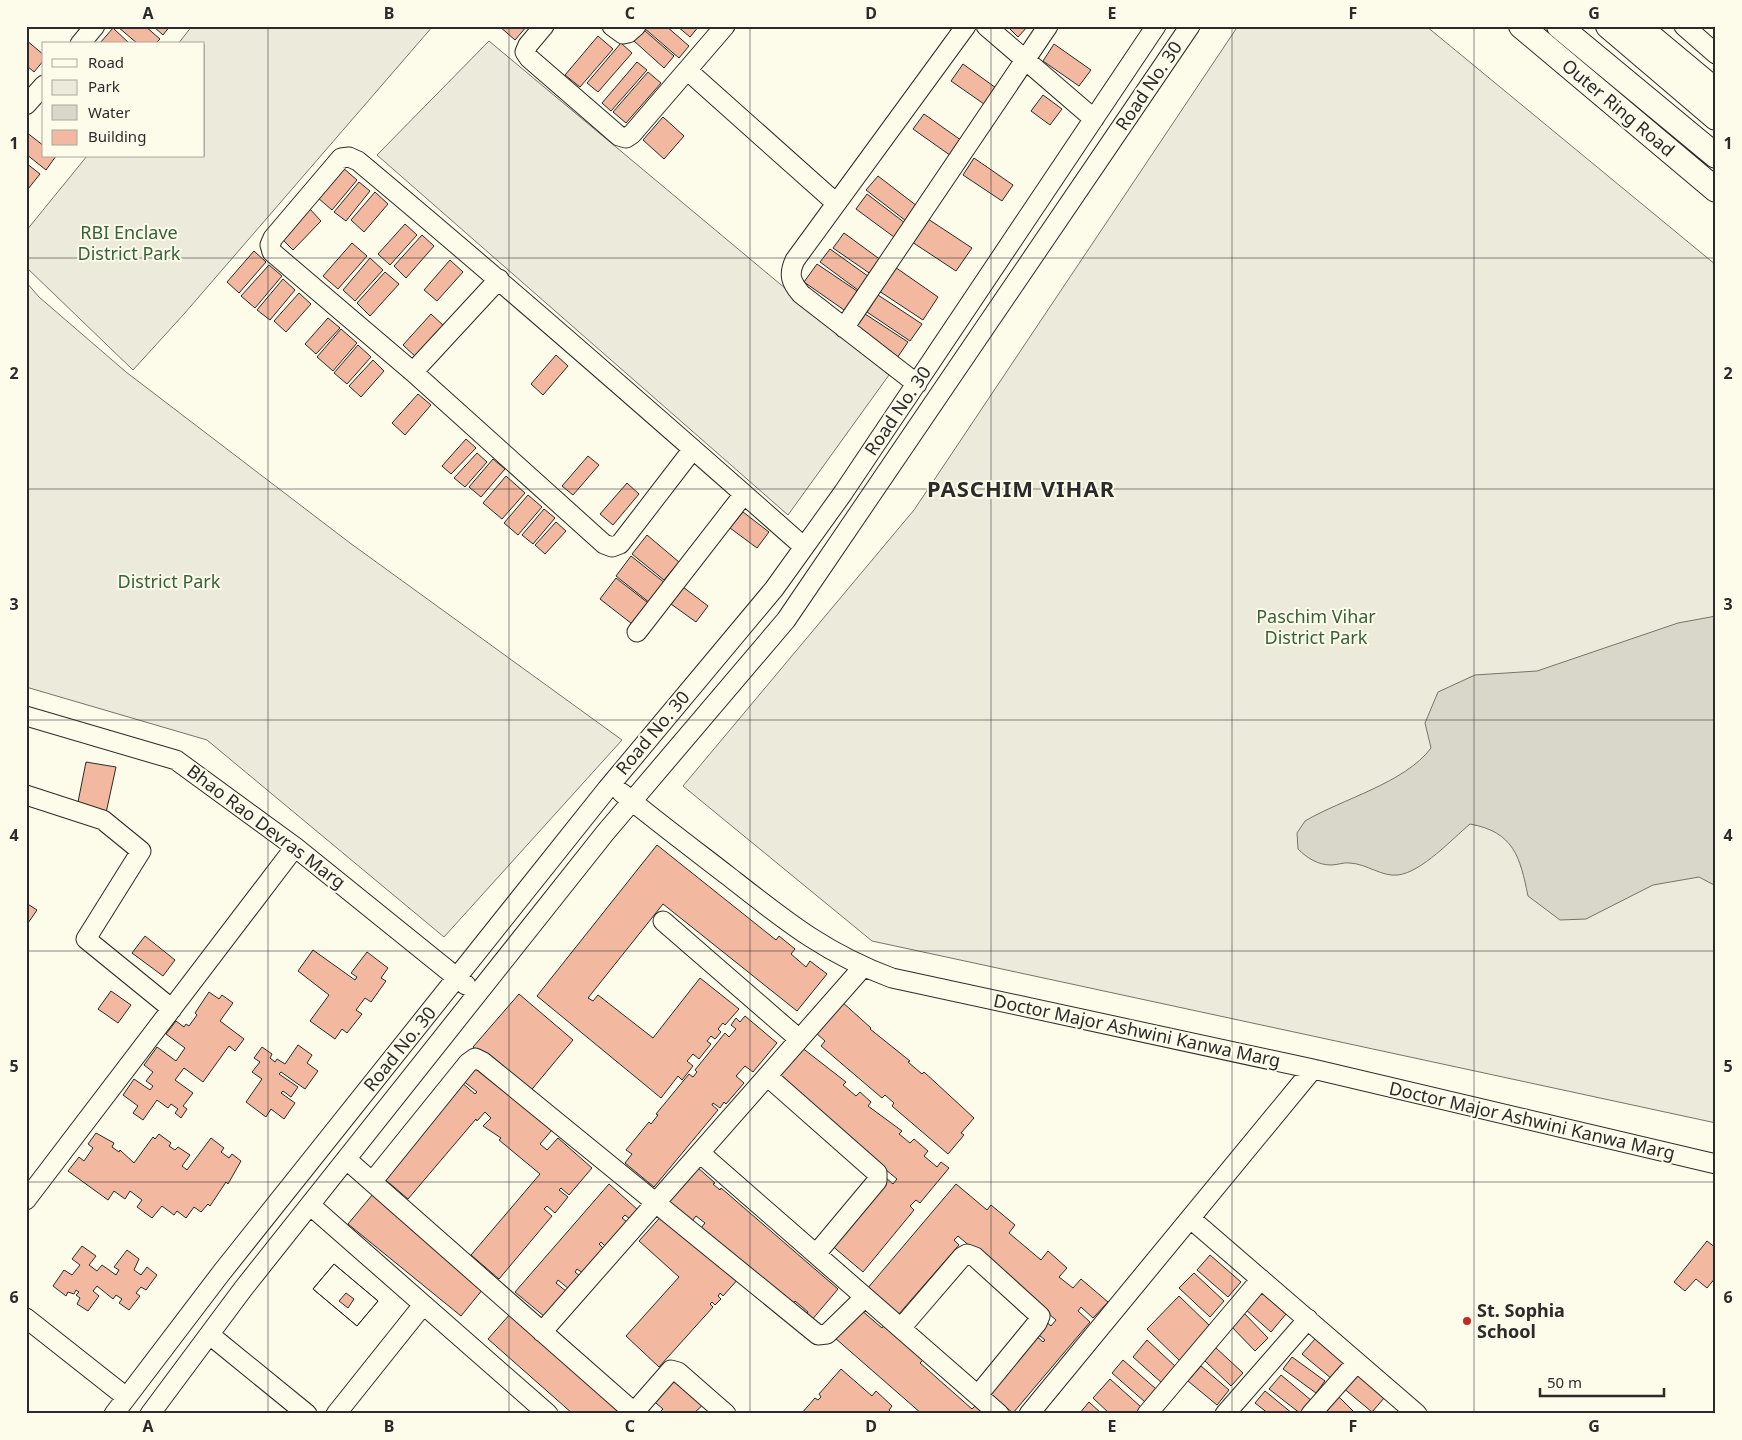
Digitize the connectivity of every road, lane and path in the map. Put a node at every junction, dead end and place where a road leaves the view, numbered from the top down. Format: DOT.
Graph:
graph roads {
  1 [pos="95,26"];
  2 [pos="544,26"];
  3 [pos="612,26"];
  4 [pos="636,26"];
  5 [pos="725,26"];
  6 [pos="966,26"];
  7 [pos="986,26"];
  8 [pos="1048,26"];
  9 [pos="1156,26"];
  10 [pos="1190,26"];
  11 [pos="1521,26"];
  12 [pos="1559,26"];
  13 [pos="1608,26"];
  14 [pos="1638,26"];
  15 [pos="1684,26"];
  16 [pos="82,42"];
  17 [pos="1716,54"];
  18 [pos="1026,60"];
  19 [pos="687,70"];
  20 [pos="42,87"];
  21 [pos="1716,91"];
  22 [pos="26,105"];
  23 [pos="1716,118"];
  24 [pos="1094,119"];
  25 [pos="1716,156"];
  26 [pos="1716,190"];
  27 [pos="836,203"];
  28 [pos="499,279"];
  29 [pos="844,328"];
  30 [pos="413,372"];
  31 [pos="917,384"];
  32 [pos="693,449"];
  33 [pos="744,494"];
  34 [pos="804,547"];
  35 [pos="638,632"];
  36 [pos="26,716"];
  37 [pos="611,784"];
  38 [pos="26,795"];
  39 [pos="632,801"];
  40 [pos="295,846"];
  41 [pos="663,921"];
  42 [pos="863,967"];
  43 [pos="457,977"];
  44 [pos="476,994"];
  45 [pos="172,1009"];
  46 [pos="800,1039"];
  47 [pos="1313,1069"];
  48 [pos="767,1076"];
  49 [pos="700,1152"];
  50 [pos="346,1159"];
  51 [pos="1716,1164"];
  52 [pos="372,1182"];
  53 [pos="26,1200"];
  54 [pos="656,1202"];
  55 [pos="310,1205"];
  56 [pos="1191,1219"];
  57 [pos="816,1254"];
  58 [pos="1262,1279"];
  59 [pos="865,1297"];
  60 [pos="422,1305"];
  61 [pos="26,1318"];
  62 [pos="1308,1319"];
  63 [pos="901,1328"];
  64 [pos="542,1332"];
  65 [pos="210,1335"];
  66 [pos="1357,1362"];
  67 [pos="978,1395"];
  68 [pos="126,1397"];
  69 [pos="1396,1407"];
  70 [pos="114,1414"];
  71 [pos="150,1414"];
  72 [pos="307,1414"];
  73 [pos="336,1414"];
  74 [pos="548,1414"];
  75 [pos="726,1414"];
  76 [pos="999,1414"];
  77 [pos="1029,1414"];
  78 [pos="1147,1414"];
  79 [pos="1225,1414"];
  80 [pos="1311,1414"];
  81 [pos="1417,1414"];
  1 -- 16 [label="street"];
  2 -- 19 [label="street"];
  3 -- 4 [label="street"];
  5 -- 19 [label="street"];
  6 -- 27 [label="street"];
  7 -- 18 [label="street"];
  8 -- 18 [label="street"];
  9 -- 24 [label="street, Road No. 30"];
  10 -- 39 [label="street, Road No. 30"];
  11 -- 26 [label="main road, Outer Ring Road"];
  12 -- 25 [label="main road"];
  13 -- 23 [label="main road"];
  14 -- 21 [label="main road"];
  15 -- 17 [label="street"];
  18 -- 24 [label="street"];
  18 -- 29 [label="street"];
  19 -- 27 [label="street"];
  20 -- 22 [label="street"];
  24 -- 31 [label="street, Road No. 30"];
  27 -- 29 [label="street"];
  28 -- 30 [label="street"];
  28 -- 30 [label="street"];
  28 -- 32 [label="street"];
  29 -- 31 [label="street"];
  30 -- 32 [label="street"];
  31 -- 34 [label="street, Road No. 30"];
  32 -- 33 [label="street"];
  33 -- 34 [label="street"];
  33 -- 35 [label="street"];
  34 -- 37 [label="street, Road No. 30"];
  36 -- 40 [label="street, Bhao Rao Devras Marg"];
  37 -- 39 [label="street, Doctor Major Ashwini Kanwa Marg"];
  37 -- 43 [label="street, Road No. 30"];
  38 -- 45 [label="street"];
  39 -- 42 [label="street, Doctor Major Ashwini Kanwa Marg"];
  39 -- 44 [label="street, Road No. 30"];
  40 -- 43 [label="street, Bhao Rao Devras Marg"];
  40 -- 45 [label="street"];
  41 -- 46 [label="street"];
  42 -- 46 [label="street"];
  42 -- 47 [label="street, Doctor Major Ashwini Kanwa Marg"];
  43 -- 44 [label="street, Bhao Rao Devras Marg"];
  43 -- 68 [label="street, Road No. 30"];
  44 -- 50 [label="street, Road No. 30"];
  45 -- 53 [label="street"];
  46 -- 48 [label="street"];
  47 -- 51 [label="street, Doctor Major Ashwini Kanwa Marg"];
  47 -- 56 [label="street"];
  48 -- 49 [label="street"];
  48 -- 57 [label="street"];
  49 -- 54 [label="street"];
  49 -- 57 [label="street"];
  50 -- 52 [label="street"];
  50 -- 55 [label="street, Road No. 30"];
  52 -- 54 [label="street"];
  52 -- 64 [label="street"];
  54 -- 59 [label="street"];
  54 -- 64 [label="street"];
  55 -- 60 [label="street"];
  55 -- 65 [label="street, Road No. 30"];
  56 -- 58 [label="street"];
  56 -- 77 [label="street"];
  57 -- 59 [label="street"];
  58 -- 62 [label="street"];
  58 -- 78 [label="street"];
  59 -- 63 [label="street"];
  60 -- 73 [label="street"];
  60 -- 74 [label="street"];
  61 -- 68 [label="street"];
  62 -- 66 [label="street"];
  62 -- 79 [label="street"];
  63 -- 67 [label="street"];
  63 -- 67 [label="street"];
  64 -- 75 [label="street"];
  65 -- 71 [label="street, Road No. 30"];
  65 -- 72 [label="street"];
  66 -- 69 [label="street"];
  66 -- 80 [label="street"];
  67 -- 76 [label="street"];
  68 -- 70 [label="street, Road No. 30"];
  69 -- 81 [label="street"];
}
